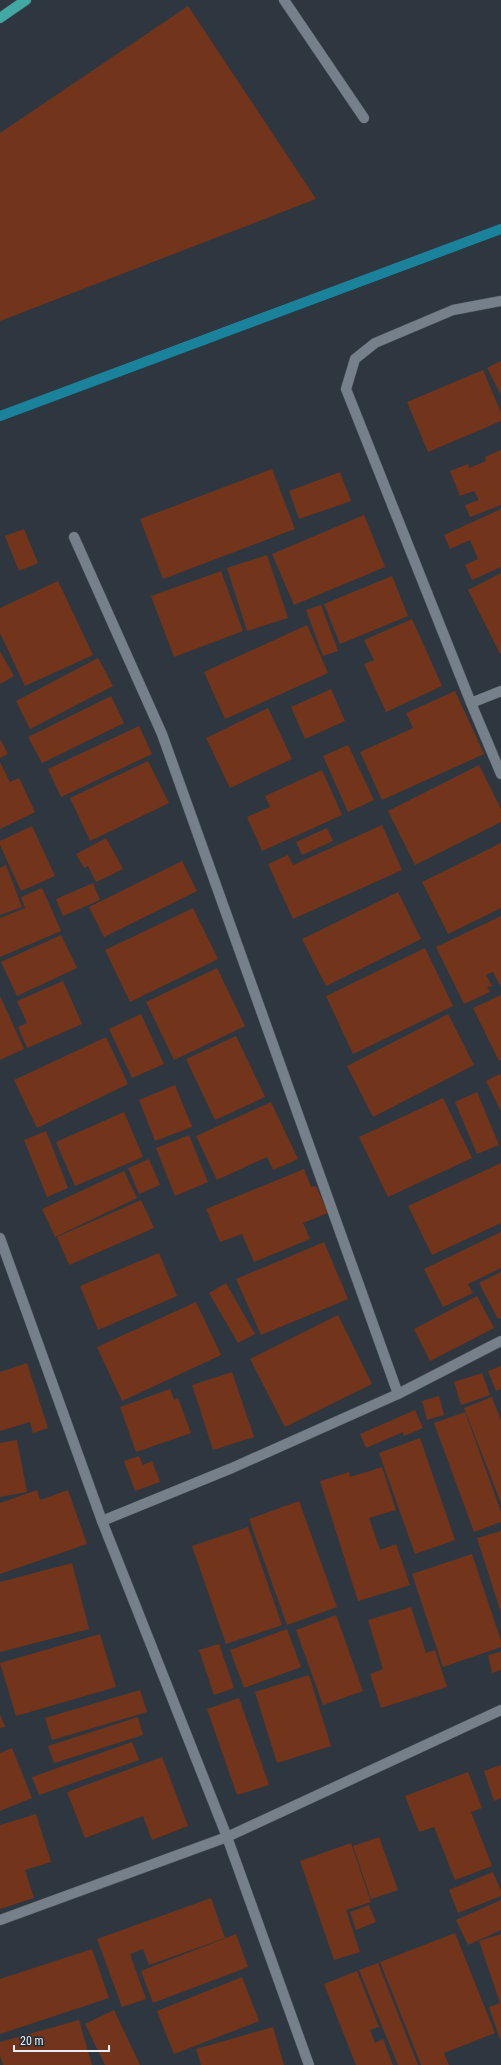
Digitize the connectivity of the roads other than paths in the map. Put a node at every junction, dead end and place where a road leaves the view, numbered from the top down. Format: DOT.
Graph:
graph roads {
  1 [pos="26,0"];
  2 [pos="284,0"];
  3 [pos="0,18"];
  4 [pos="364,118"];
  5 [pos="501,301"];
  6 [pos="74,537"];
  7 [pos="501,691"];
  8 [pos="471,703"];
  9 [pos="501,774"];
  10 [pos="0,1238"];
  11 [pos="501,1341"];
  12 [pos="398,1394"];
  13 [pos="102,1521"];
  14 [pos="501,1710"];
  15 [pos="227,1837"];
  16 [pos="0,1920"];
  17 [pos="309,2065"];
  1 -- 3 [label="main road"];
  2 -- 4 [label="street"];
  5 -- 8 [label="street"];
  6 -- 12 [label="street"];
  7 -- 8 [label="street"];
  8 -- 9 [label="street"];
  10 -- 13 [label="street"];
  11 -- 12 [label="street"];
  12 -- 13 [label="street"];
  13 -- 15 [label="street"];
  14 -- 15 [label="street"];
  15 -- 16 [label="street"];
  15 -- 17 [label="street"];
}
